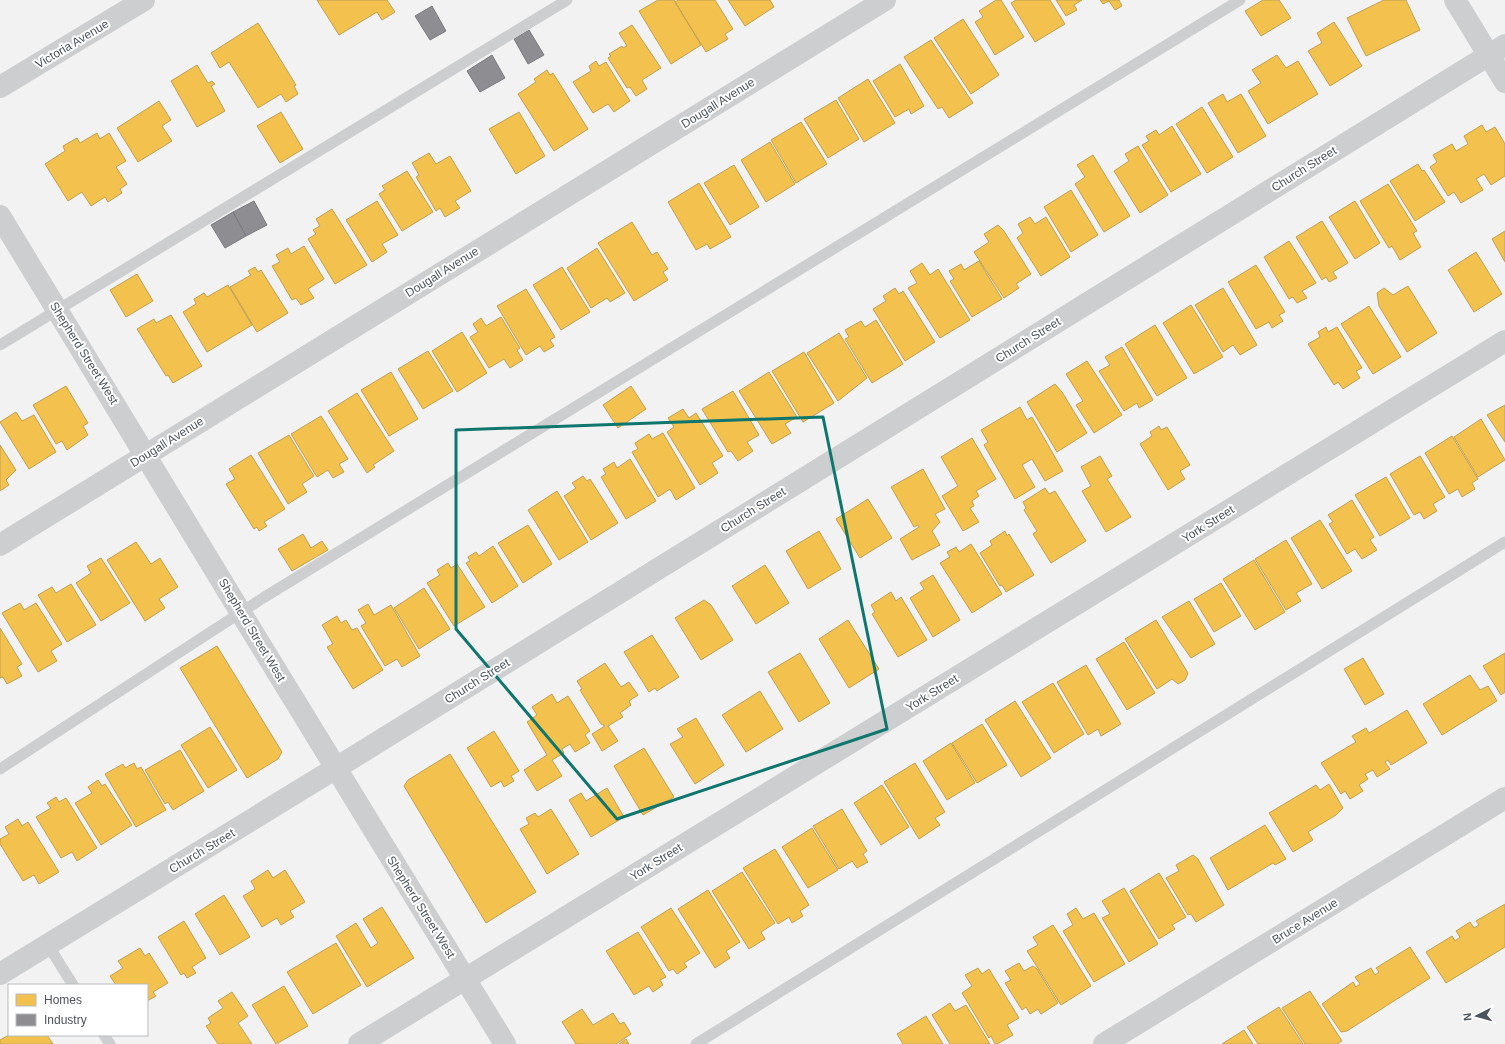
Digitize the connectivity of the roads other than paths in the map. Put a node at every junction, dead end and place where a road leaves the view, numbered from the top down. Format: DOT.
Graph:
graph roads {
  1 [pos="144,0"];
  2 [pos="567,0"];
  3 [pos="885,0"];
  4 [pos="1240,0"];
  5 [pos="1455,0"];
  6 [pos="1497,50"];
  7 [pos="1505,82"];
  8 [pos="0,88"];
  9 [pos="0,216"];
  10 [pos="57,310"];
  11 [pos="1505,342"];
  12 [pos="0,345"];
  13 [pos="146,455"];
  14 [pos="1505,542"];
  15 [pos="0,545"];
  16 [pos="241,613"];
  17 [pos="0,768"];
  18 [pos="336,768"];
  19 [pos="1505,798"];
  20 [pos="48,945"];
  21 [pos="0,974"];
  22 [pos="465,979"];
  23 [pos="72,984"];
  24 [pos="359,1044"];
  25 [pos="505,1044"];
  26 [pos="696,1044"];
  27 [pos="1104,1044"];
  1 -- 8 [label="street, Victoria Avenue"];
  2 -- 10 [label="lane"];
  3 -- 13 [label="street, Dougall Avenue"];
  4 -- 16 [label="lane"];
  5 -- 6 [label="street"];
  6 -- 7 [label="street"];
  6 -- 18 [label="street, Church Street"];
  9 -- 10 [label="street, Shepherd Street West"];
  10 -- 12 [label="lane"];
  10 -- 13 [label="street, Shepherd Street West"];
  11 -- 22 [label="street, York Street"];
  13 -- 15 [label="street, Dougall Avenue"];
  13 -- 16 [label="street, Shepherd Street West"];
  14 -- 26 [label="lane"];
  16 -- 17 [label="lane"];
  16 -- 18 [label="street, Shepherd Street West"];
  18 -- 20 [label="street, Church Street"];
  18 -- 22 [label="street, Shepherd Street West"];
  19 -- 27 [label="street, Bruce Avenue"];
  20 -- 21 [label="street, Church Street"];
  20 -- 23 [label="lane"];
  22 -- 24 [label="street, York Street"];
  22 -- 25 [label="street, Shepherd Street West"];
}
